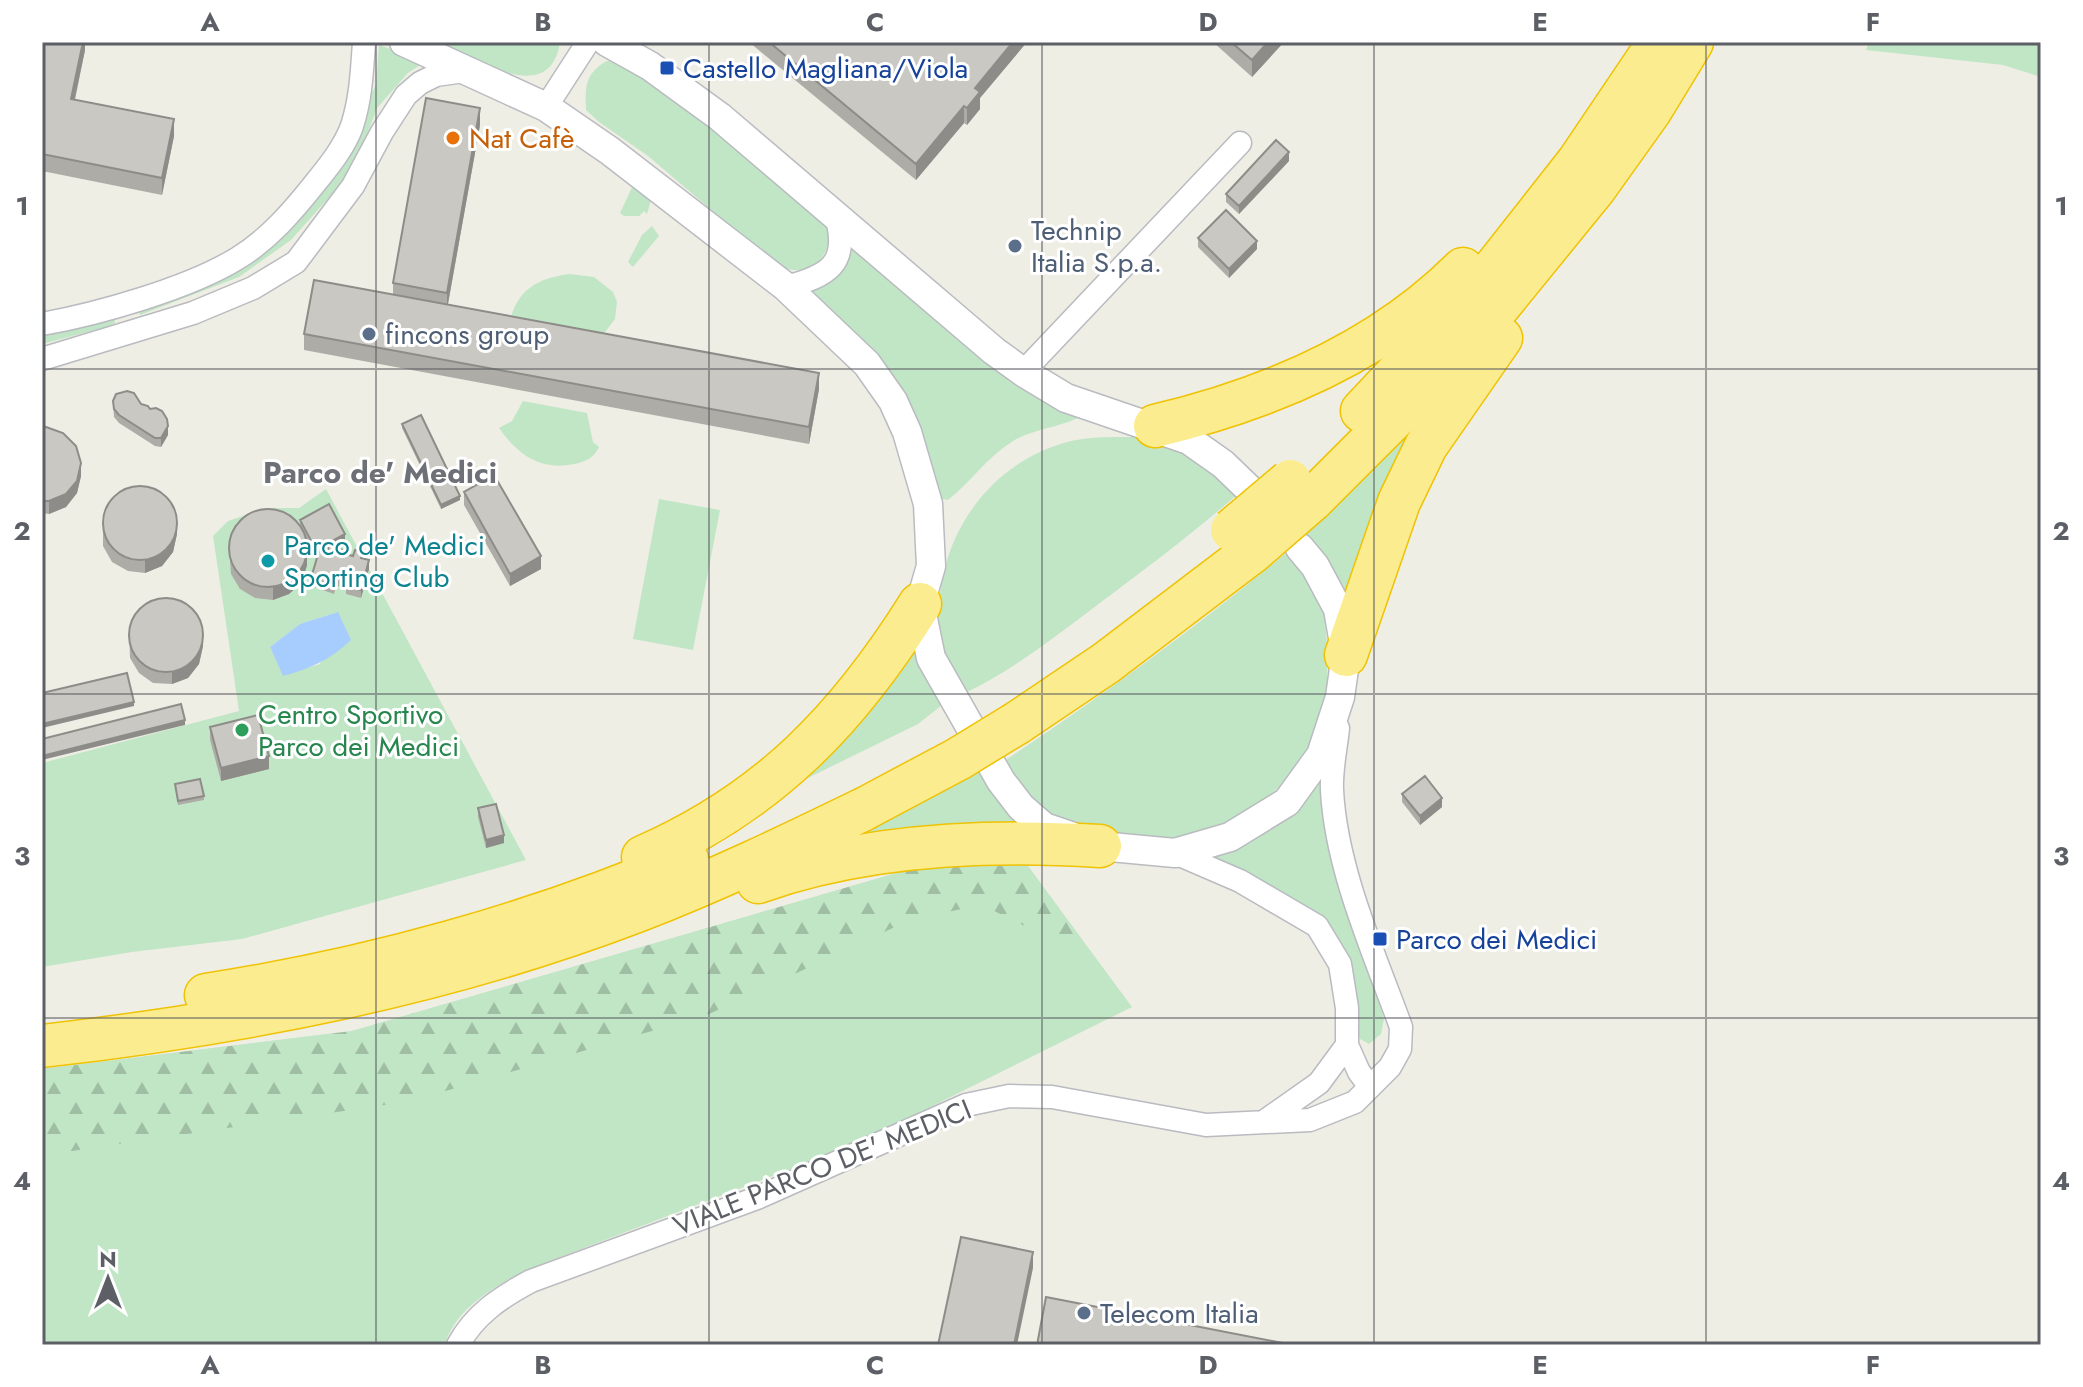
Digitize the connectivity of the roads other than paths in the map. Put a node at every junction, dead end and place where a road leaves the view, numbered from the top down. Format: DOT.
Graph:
graph roads {
  1 [pos="364,42"];
  2 [pos="404,42"];
  3 [pos="588,42"];
  4 [pos="607,42"];
  5 [pos="1659,42"];
  6 [pos="1692,42"];
  7 [pos="464,71"];
  8 [pos="546,107"];
  9 [pos="1240,143"];
  10 [pos="1586,175"];
  11 [pos="836,216"];
  12 [pos="786,287"];
  13 [pos="121,304"];
  14 [pos="42,324"];
  15 [pos="131,334"];
  16 [pos="42,359"];
  17 [pos="1023,372"];
  18 [pos="1144,425"];
  19 [pos="1250,490"];
  20 [pos="1300,548"];
  21 [pos="925,585"];
  22 [pos="1346,655"];
  23 [pos="1340,697"];
  24 [pos="858,796"];
  25 [pos="1100,846"];
  26 [pos="1175,853"];
  27 [pos="638,911"];
  28 [pos="545,913"];
  29 [pos="42,1018"];
  30 [pos="1347,1045"];
  31 [pos="42,1046"];
  32 [pos="1370,1087"];
  33 [pos="1265,1121"];
  34 [pos="458,1345"];
  1 -- 13 [label="street"];
  2 -- 7 [label="street"];
  3 -- 8 [label="street"];
  4 -- 11 [label="street"];
  5 -- 10 [label="highway"];
  6 -- 10 [label="highway"];
  7 -- 8 [label="street"];
  7 -- 15 [label="street"];
  8 -- 12 [label="street"];
  9 -- 17 [label="street"];
  10 -- 18 [label="highway"];
  10 -- 22 [label="highway"];
  10 -- 24 [label="highway, bridge"];
  11 -- 12 [label="street"];
  11 -- 17 [label="street"];
  12 -- 21 [label="street"];
  13 -- 14 [label="street"];
  13 -- 15 [label="street"];
  15 -- 16 [label="street"];
  17 -- 18 [label="street"];
  18 -- 19 [label="street"];
  20 -- 22 [label="street"];
  21 -- 25 [label="street"];
  21 -- 28 [label="highway"];
  22 -- 23 [label="street"];
  23 -- 26 [label="street"];
  23 -- 32 [label="street, VIALE PARCO DE' MEDICI"];
  24 -- 27 [label="highway"];
  24 -- 28 [label="highway"];
  25 -- 26 [label="street"];
  25 -- 27 [label="highway"];
  26 -- 30 [label="street"];
  27 -- 31 [label="highway"];
  28 -- 29 [label="highway"];
  30 -- 32 [label="street"];
  30 -- 33 [label="street, VIALE PARCO DE' MEDICI"];
  32 -- 33 [label="street, VIALE PARCO DE' MEDICI"];
  33 -- 34 [label="street, VIALE PARCO DE' MEDICI"];
}
